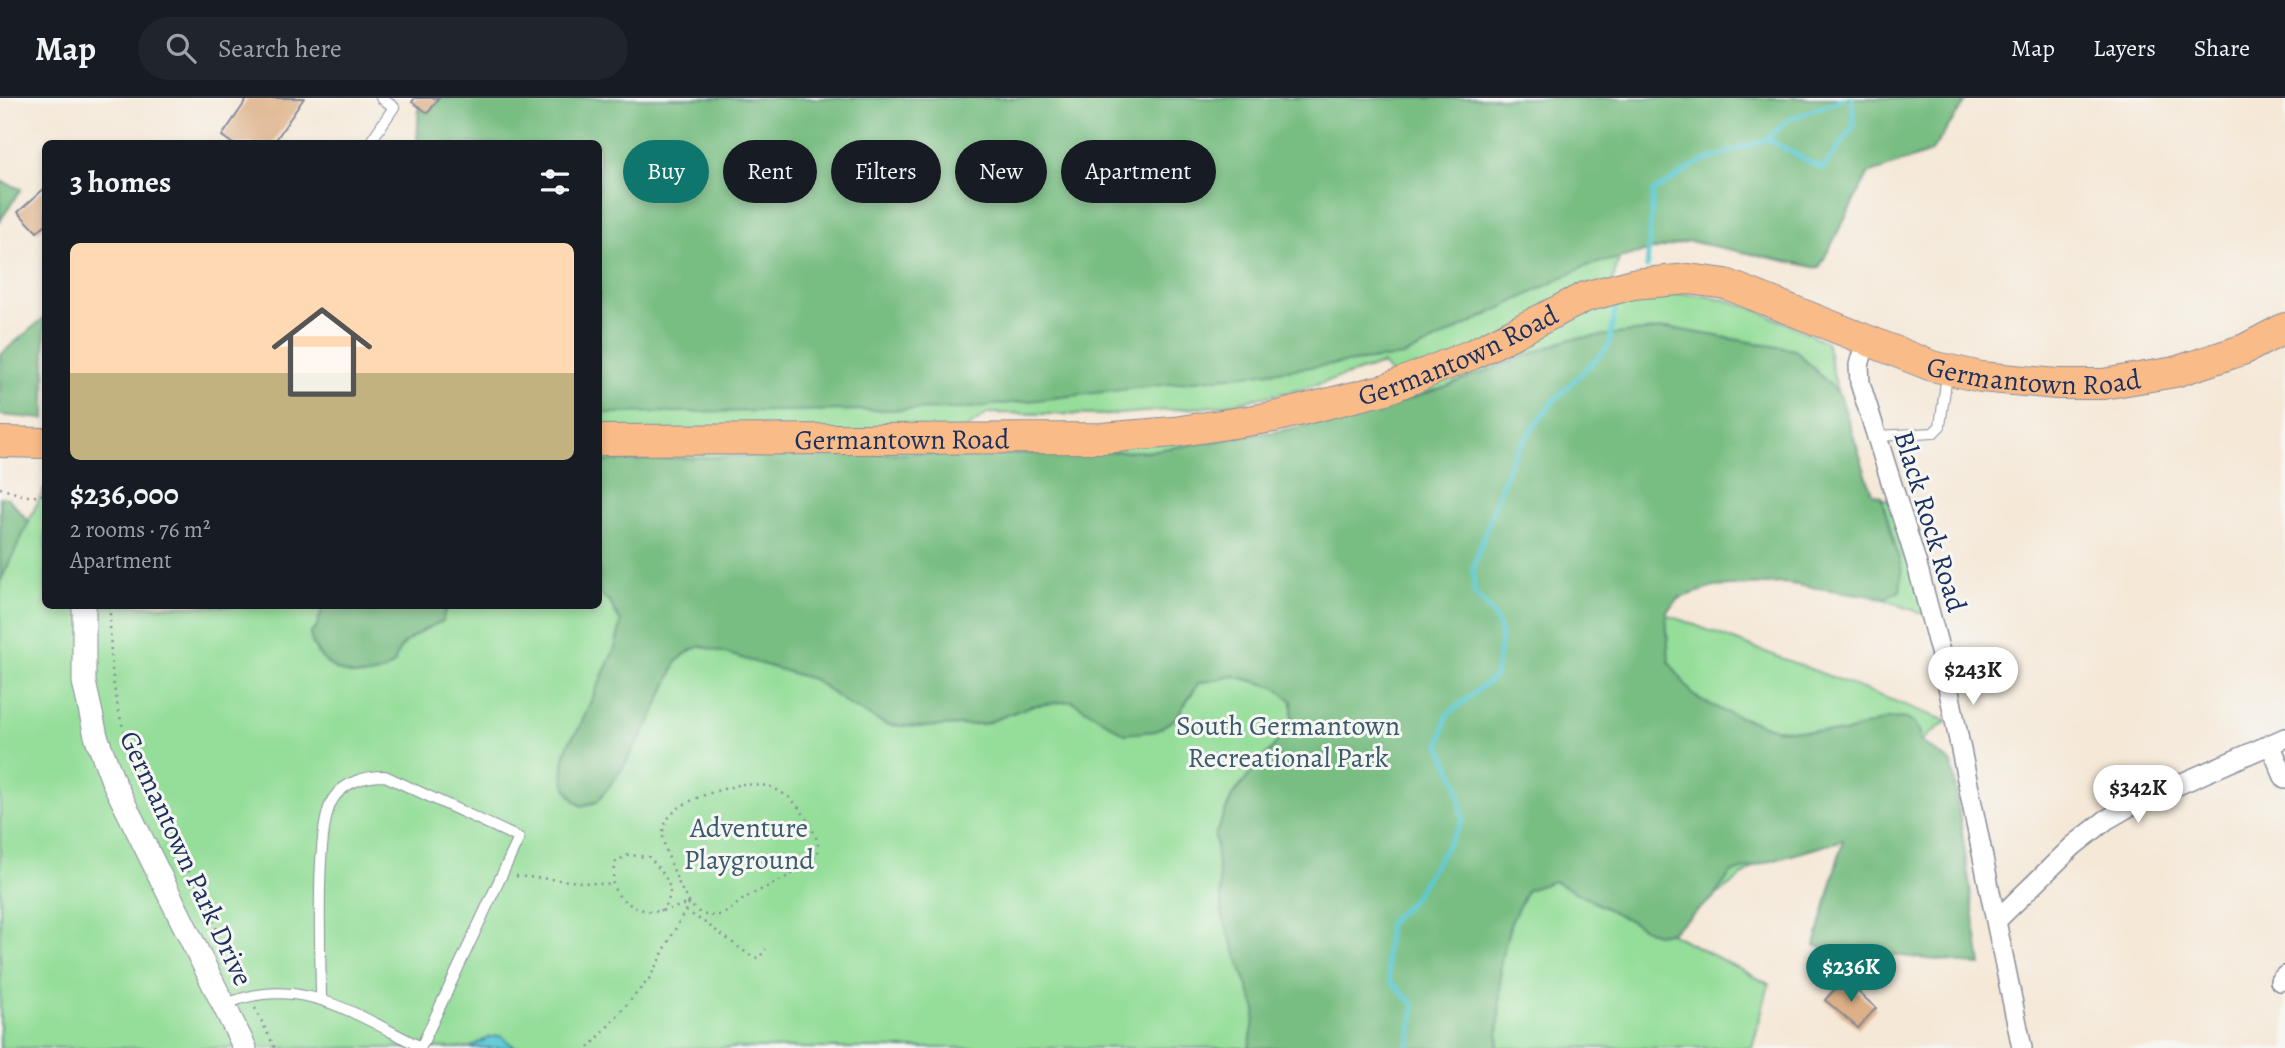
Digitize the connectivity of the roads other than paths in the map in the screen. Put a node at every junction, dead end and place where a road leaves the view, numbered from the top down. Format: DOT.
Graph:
graph roads {
  1 [pos="381,98"];
  2 [pos="372,140"];
  3 [pos="2285,328"];
  4 [pos="1866,341"];
  5 [pos="1948,369"];
  6 [pos="1877,436"];
  7 [pos="602,440"];
  8 [pos="0,442"];
  9 [pos="42,443"];
  10 [pos="84,609"];
  11 [pos="2278,741"];
  12 [pos="2285,779"];
  13 [pos="1997,920"];
  14 [pos="321,998"];
  15 [pos="224,1005"];
  16 [pos="245,1048"];
  17 [pos="2022,1048"];
  1 -- 2 [label="lane"];
  3 -- 5 [label="main road, Germantown Road"];
  4 -- 5 [label="main road, Germantown Road"];
  4 -- 6 [label="street, Black Rock Road"];
  4 -- 7 [label="main road, Germantown Road"];
  5 -- 6 [label="lane"];
  6 -- 13 [label="street, Black Rock Road"];
  8 -- 9 [label="main road"];
  10 -- 15 [label="street, Germantown Park Drive"];
  11 -- 12 [label="street"];
  11 -- 13 [label="street"];
  13 -- 17 [label="street, Black Rock Road"];
  14 -- 14 [label="lane"];
  14 -- 15 [label="lane"];
  15 -- 16 [label="street, Germantown Park Drive"];
}
